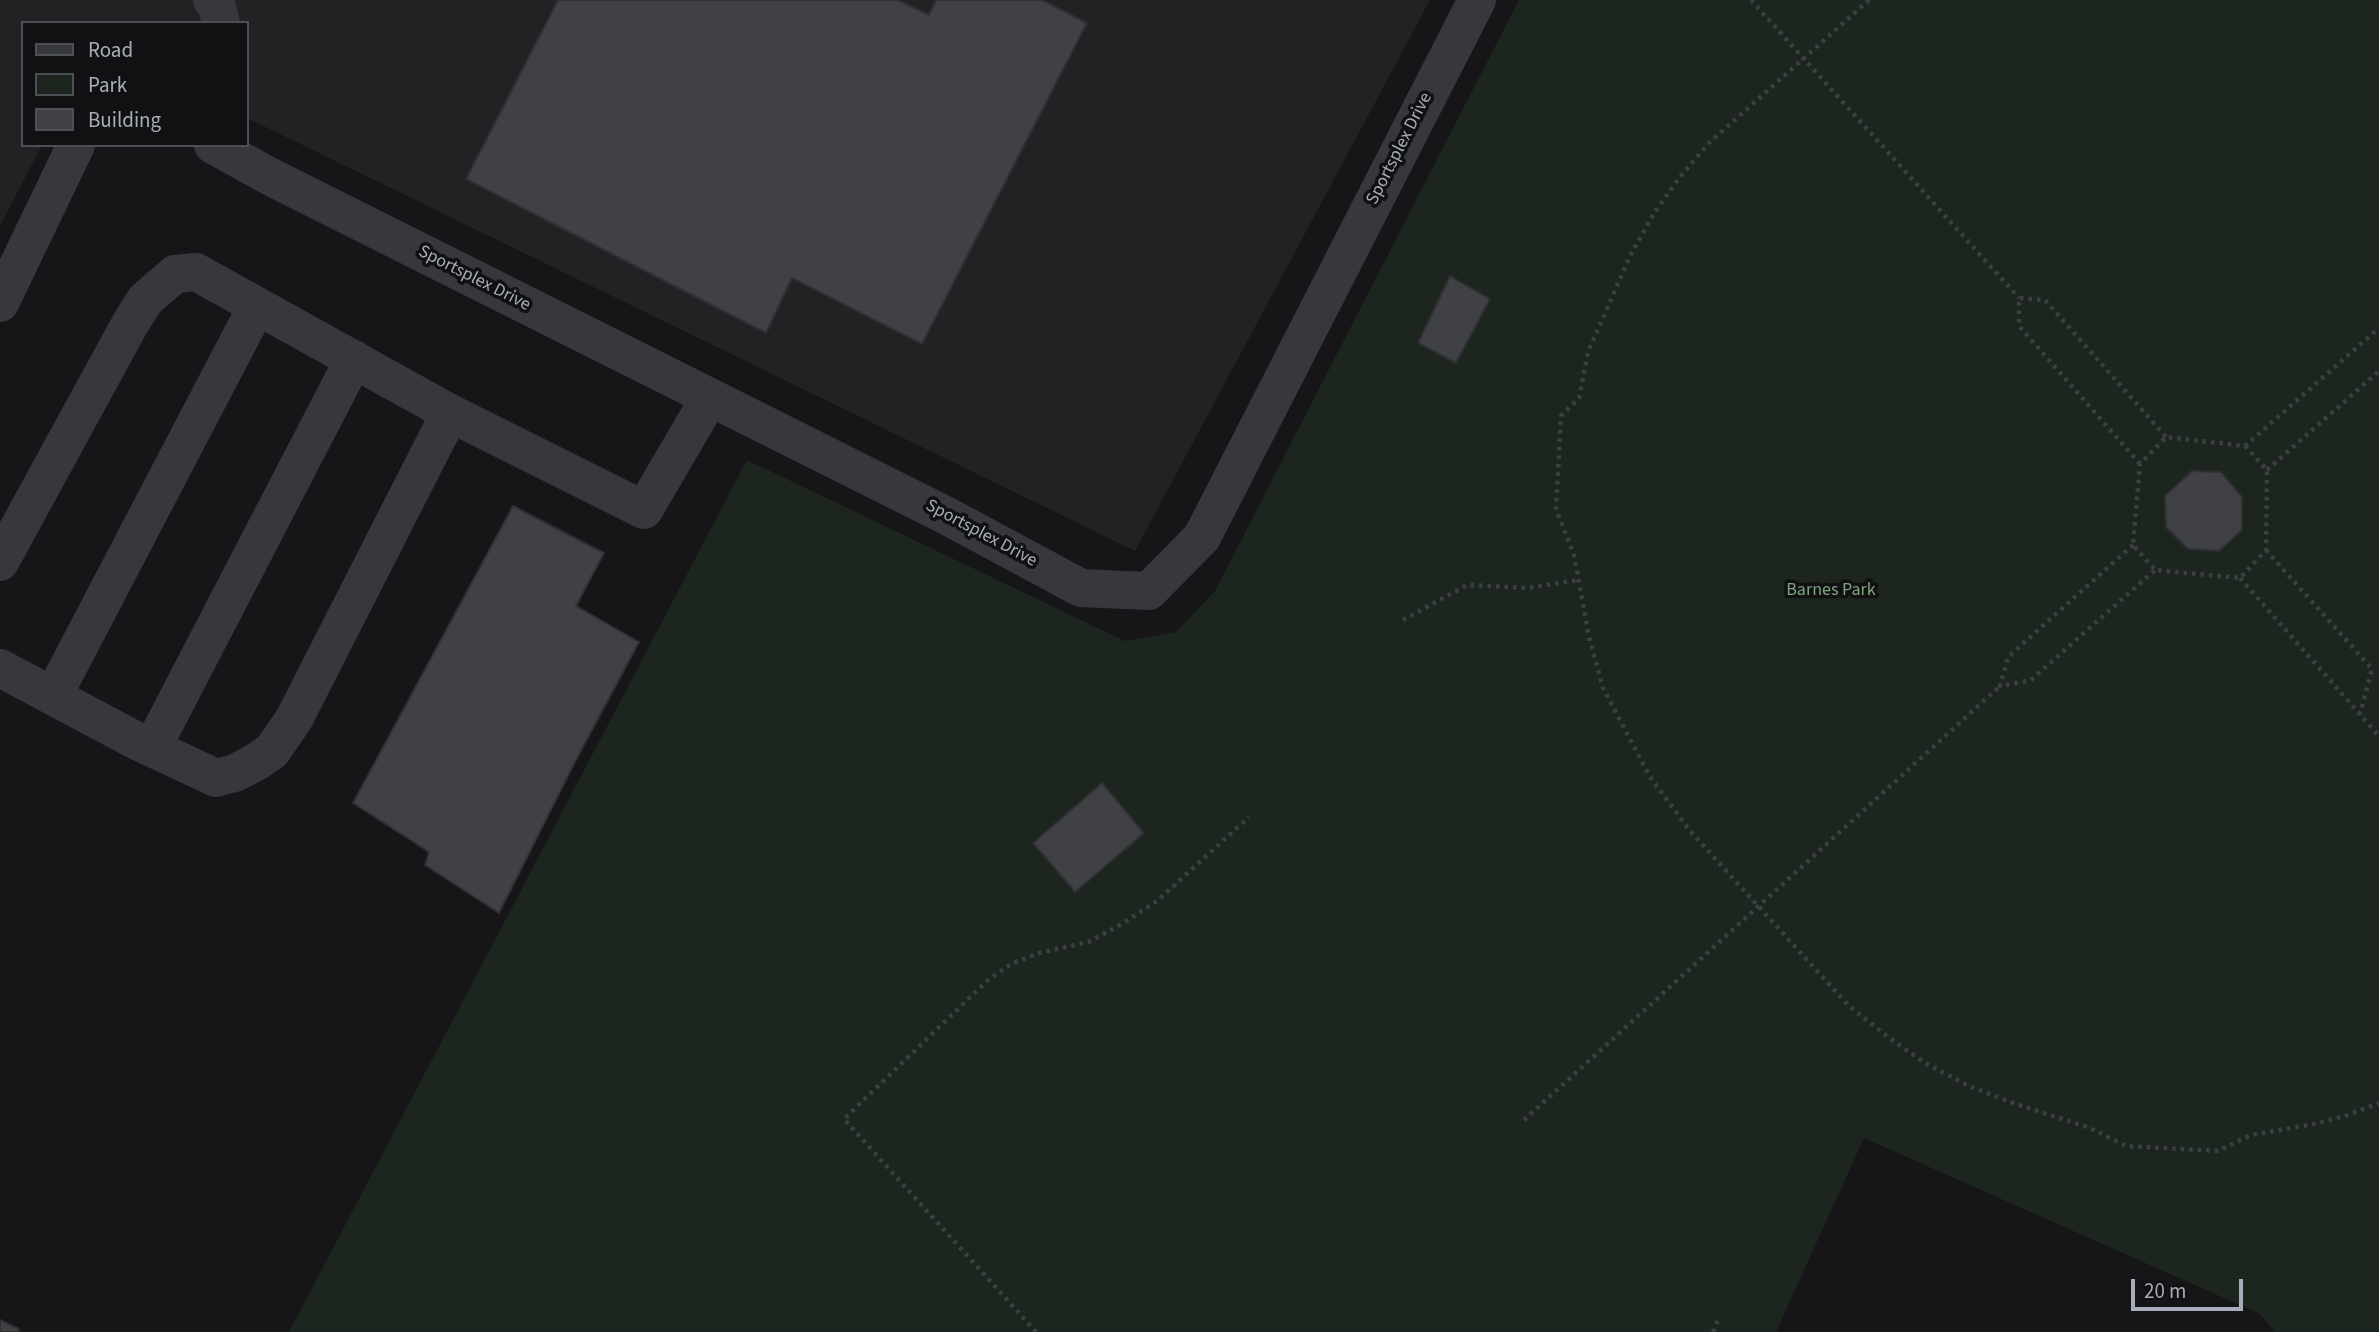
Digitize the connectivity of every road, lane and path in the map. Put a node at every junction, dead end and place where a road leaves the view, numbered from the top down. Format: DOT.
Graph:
graph roads {
  1 [pos="1476,0"];
  2 [pos="1751,0"];
  3 [pos="1869,0"];
  4 [pos="1803,58"];
  5 [pos="75,147"];
  6 [pos="217,147"];
  7 [pos="2019,298"];
  8 [pos="0,303"];
  9 [pos="257,306"];
  10 [pos="2379,328"];
  11 [pos="354,359"];
  12 [pos="2379,371"];
  13 [pos="710,397"];
  14 [pos="450,413"];
  15 [pos="2166,437"];
  16 [pos="2245,446"];
  17 [pos="2140,464"];
  18 [pos="2267,470"];
  19 [pos="2133,545"];
  20 [pos="2266,550"];
  21 [pos="0,562"];
  22 [pos="2155,570"];
  23 [pos="2240,578"];
  24 [pos="1578,580"];
  25 [pos="1403,620"];
  26 [pos="0,667"];
  27 [pos="2000,686"];
  28 [pos="53,696"];
  29 [pos="2360,714"];
  30 [pos="2379,736"];
  31 [pos="152,748"];
  32 [pos="1249,817"];
  33 [pos="1758,906"];
  34 [pos="2379,1103"];
  35 [pos="1524,1120"];
  36 [pos="1719,1318"];
  37 [pos="1036,1332"];
  38 [pos="1713,1332"];
  1 -- 13 [label="street, Sportsplex Drive"];
  2 -- 4 [label="path"];
  3 -- 4 [label="path"];
  4 -- 7 [label="path"];
  4 -- 24 [label="path"];
  5 -- 8 [label="street"];
  6 -- 13 [label="street, Sportsplex Drive"];
  7 -- 15 [label="path"];
  7 -- 17 [label="path"];
  9 -- 11 [label="street"];
  9 -- 21 [label="street"];
  9 -- 28 [label="street"];
  10 -- 16 [label="path"];
  11 -- 14 [label="street"];
  11 -- 31 [label="street"];
  12 -- 18 [label="path"];
  13 -- 14 [label="street"];
  14 -- 31 [label="street"];
  15 -- 16 [label="path"];
  15 -- 17 [label="path"];
  16 -- 18 [label="path"];
  17 -- 19 [label="path"];
  18 -- 20 [label="path"];
  19 -- 22 [label="path"];
  19 -- 27 [label="path"];
  20 -- 23 [label="path"];
  20 -- 29 [label="path"];
  22 -- 23 [label="path"];
  22 -- 27 [label="path"];
  23 -- 29 [label="path"];
  24 -- 25 [label="path"];
  24 -- 33 [label="path"];
  26 -- 28 [label="street"];
  27 -- 33 [label="path"];
  28 -- 31 [label="street"];
  29 -- 30 [label="path"];
  32 -- 37 [label="path"];
  33 -- 34 [label="path"];
  33 -- 35 [label="path"];
  36 -- 38 [label="path"];
}
